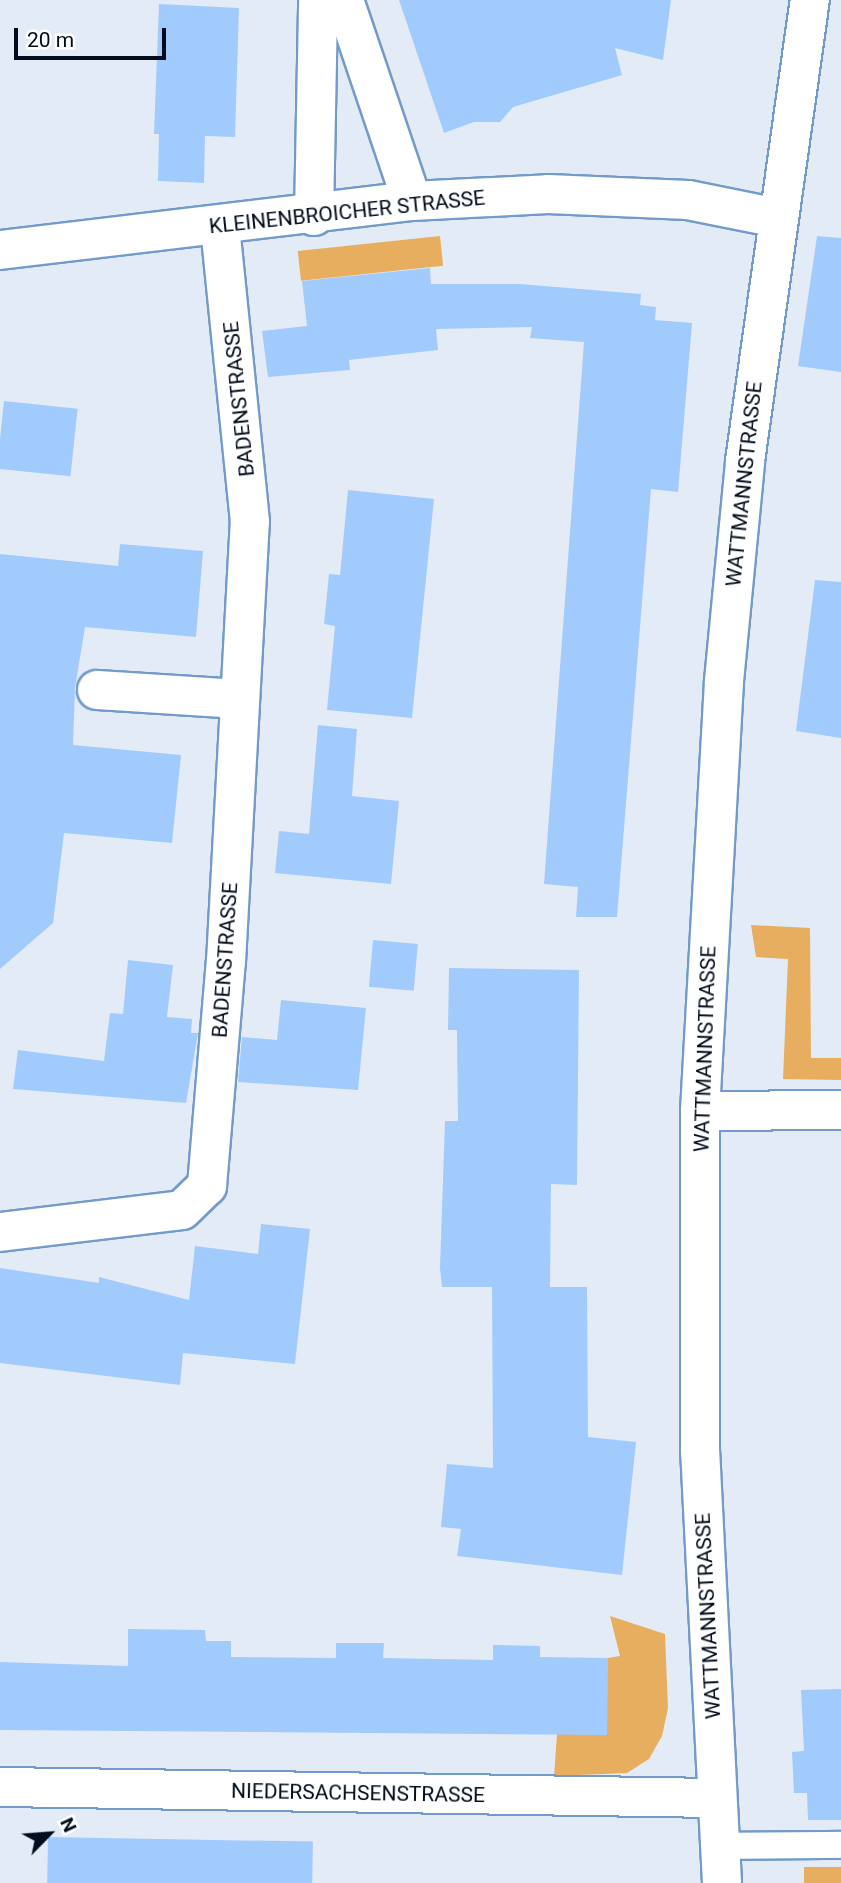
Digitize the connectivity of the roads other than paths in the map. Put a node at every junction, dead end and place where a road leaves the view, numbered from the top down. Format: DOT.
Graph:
graph roads {
  1 [pos="318,0"];
  2 [pos="344,0"];
  3 [pos="810,0"];
  4 [pos="412,201"];
  5 [pos="314,216"];
  6 [pos="778,218"];
  7 [pos="220,225"];
  8 [pos="0,250"];
  9 [pos="97,690"];
  10 [pos="240,699"];
  11 [pos="841,1110"];
  12 [pos="700,1111"];
  13 [pos="0,1232"];
  14 [pos="0,1787"];
  15 [pos="717,1798"];
  16 [pos="841,1845"];
  17 [pos="721,1865"];
  1 -- 5 [label="street"];
  2 -- 4 [label="street"];
  3 -- 6 [label="street, WATTMANNSTRASSE"];
  4 -- 5 [label="street, KLEINENBROICHER STRASSE"];
  4 -- 6 [label="street, KLEINENBROICHER STRASSE"];
  5 -- 7 [label="street, KLEINENBROICHER STRASSE"];
  6 -- 12 [label="street, WATTMANNSTRASSE"];
  7 -- 8 [label="street, KLEINENBROICHER STRASSE"];
  7 -- 10 [label="street, BADENSTRASSE"];
  9 -- 10 [label="street"];
  10 -- 13 [label="street, BADENSTRASSE"];
  11 -- 12 [label="street"];
  12 -- 15 [label="street, WATTMANNSTRASSE"];
  14 -- 15 [label="street, NIEDERSACHSENSTRASSE"];
  15 -- 17 [label="street, WATTMANNSTRASSE"];
  16 -- 17 [label="lane"];
}
